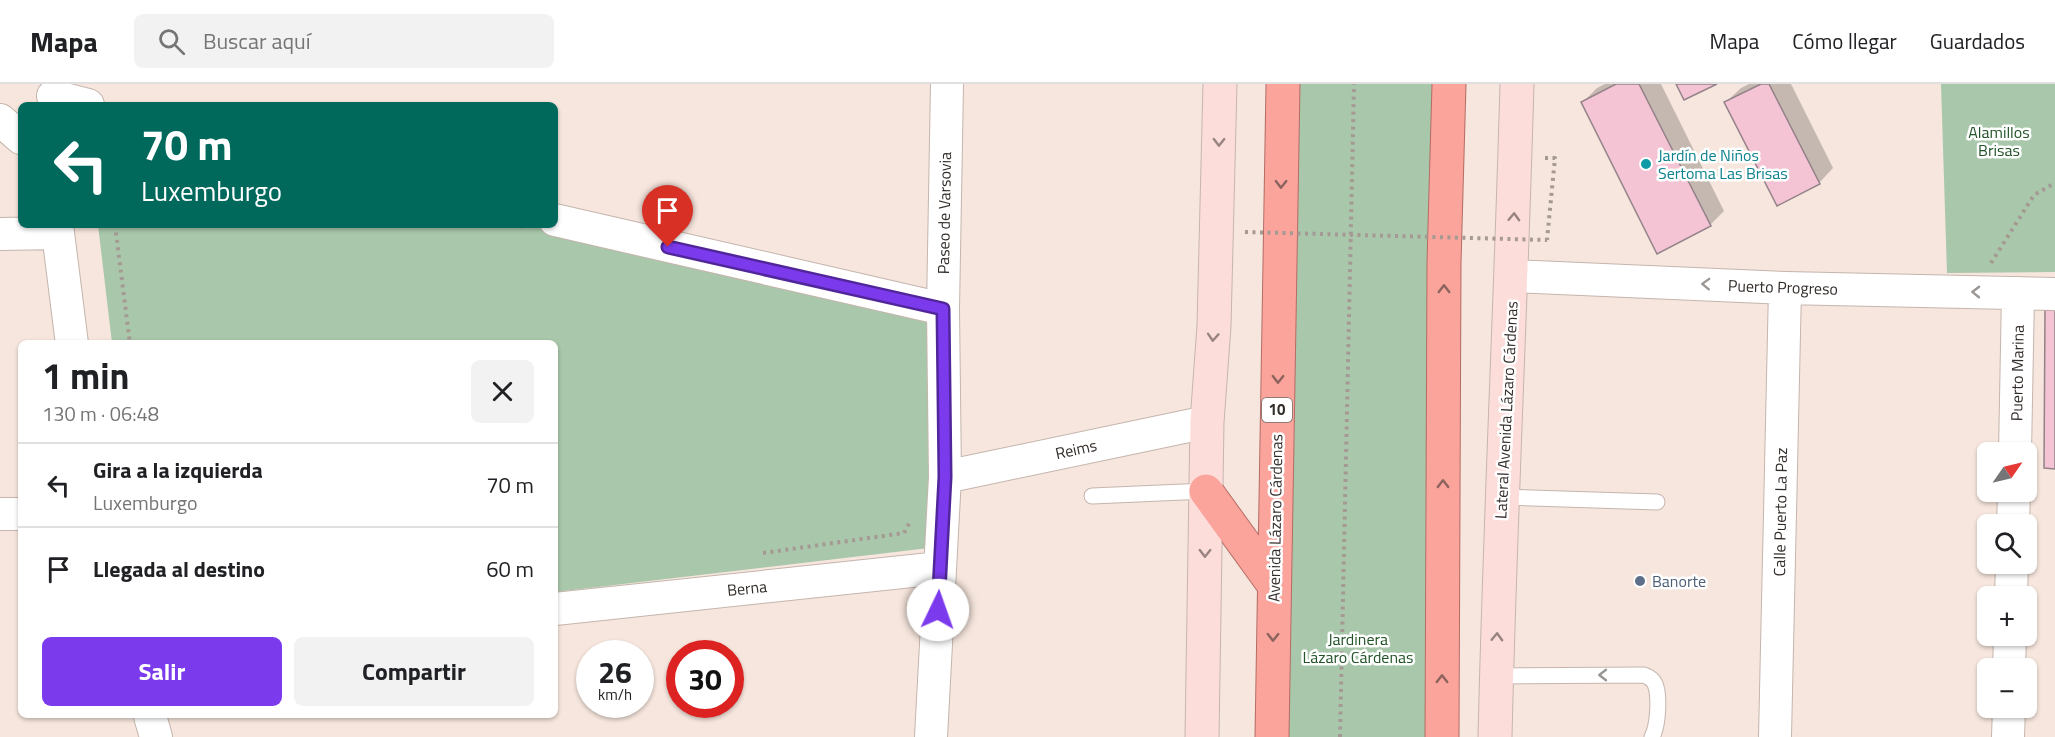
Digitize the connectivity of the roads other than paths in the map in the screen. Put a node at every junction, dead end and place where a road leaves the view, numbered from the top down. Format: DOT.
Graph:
graph roads {
  1 [pos="947,84"];
  2 [pos="1220,84"];
  3 [pos="1283,84"];
  4 [pos="1449,84"];
  5 [pos="1517,84"];
  6 [pos="53,95"];
  7 [pos="78,102"];
  8 [pos="0,120"];
  9 [pos="18,135"];
  10 [pos="558,227"];
  11 [pos="57,229"];
  12 [pos="0,234"];
  13 [pos="1512,276"];
  14 [pos="1785,288"];
  15 [pos="2019,293"];
  16 [pos="2055,294"];
  17 [pos="943,309"];
  18 [pos="71,340"];
  19 [pos="1207,422"];
  20 [pos="2015,442"];
  21 [pos="945,477"];
  22 [pos="1206,492"];
  23 [pos="1092,496"];
  24 [pos="1501,497"];
  25 [pos="1657,502"];
  26 [pos="0,514"];
  27 [pos="18,514"];
  28 [pos="940,568"];
  29 [pos="1274,585"];
  30 [pos="558,609"];
  31 [pos="1496,676"];
  32 [pos="151,718"];
  33 [pos="2008,718"];
  34 [pos="156,737"];
  35 [pos="931,737"];
  36 [pos="1202,737"];
  37 [pos="1272,737"];
  38 [pos="1442,737"];
  39 [pos="1495,737"];
  40 [pos="1652,737"];
  41 [pos="1775,737"];
  42 [pos="2008,737"];
  1 -- 17 [label="street, Paseo de Varsovia"];
  2 -- 19 [label="main road, one-way"];
  3 -- 29 [label="highway, Avenida Lázaro Cárdenas / 10, one-way"];
  38 -- 4 [label="highway, one-way"];
  13 -- 5 [label="main road, Lateral Avenida Lázaro Cárdenas, one-way"];
  6 -- 7 [label="street"];
  8 -- 9 [label="street"];
  10 -- 17 [label="street"];
  11 -- 12 [label="street"];
  11 -- 18 [label="street"];
  14 -- 13 [label="street, Puerto Progreso, one-way"];
  13 -- 24 [label="main road, Lateral Avenida Lázaro Cárdenas"];
  15 -- 14 [label="street, Puerto Progreso, one-way"];
  14 -- 41 [label="street, Calle Puerto La Paz"];
  15 -- 16 [label="street, Puerto Progreso"];
  15 -- 20 [label="street, Puerto Marina"];
  17 -- 21 [label="street, Paseo de Varsovia"];
  19 -- 21 [label="street, Reims"];
  19 -- 22 [label="main road"];
  21 -- 28 [label="street, Paseo de Varsovia"];
  22 -- 23 [label="lane"];
  22 -- 29 [label="highway"];
  22 -- 36 [label="main road, one-way"];
  24 -- 25 [label="lane"];
  31 -- 24 [label="main road, Lateral Avenida Lázaro Cárdenas, one-way"];
  26 -- 27 [label="street"];
  28 -- 30 [label="street, Berna"];
  28 -- 35 [label="street, Paseo de Varsovia"];
  29 -- 37 [label="highway, Avenida Lázaro Cárdenas / 10, one-way"];
  31 -- 39 [label="main road, Lateral Avenida Lázaro Cárdenas"];
  40 -- 31 [label="lane, one-way"];
  32 -- 34 [label="street"];
  33 -- 42 [label="street"];
}
